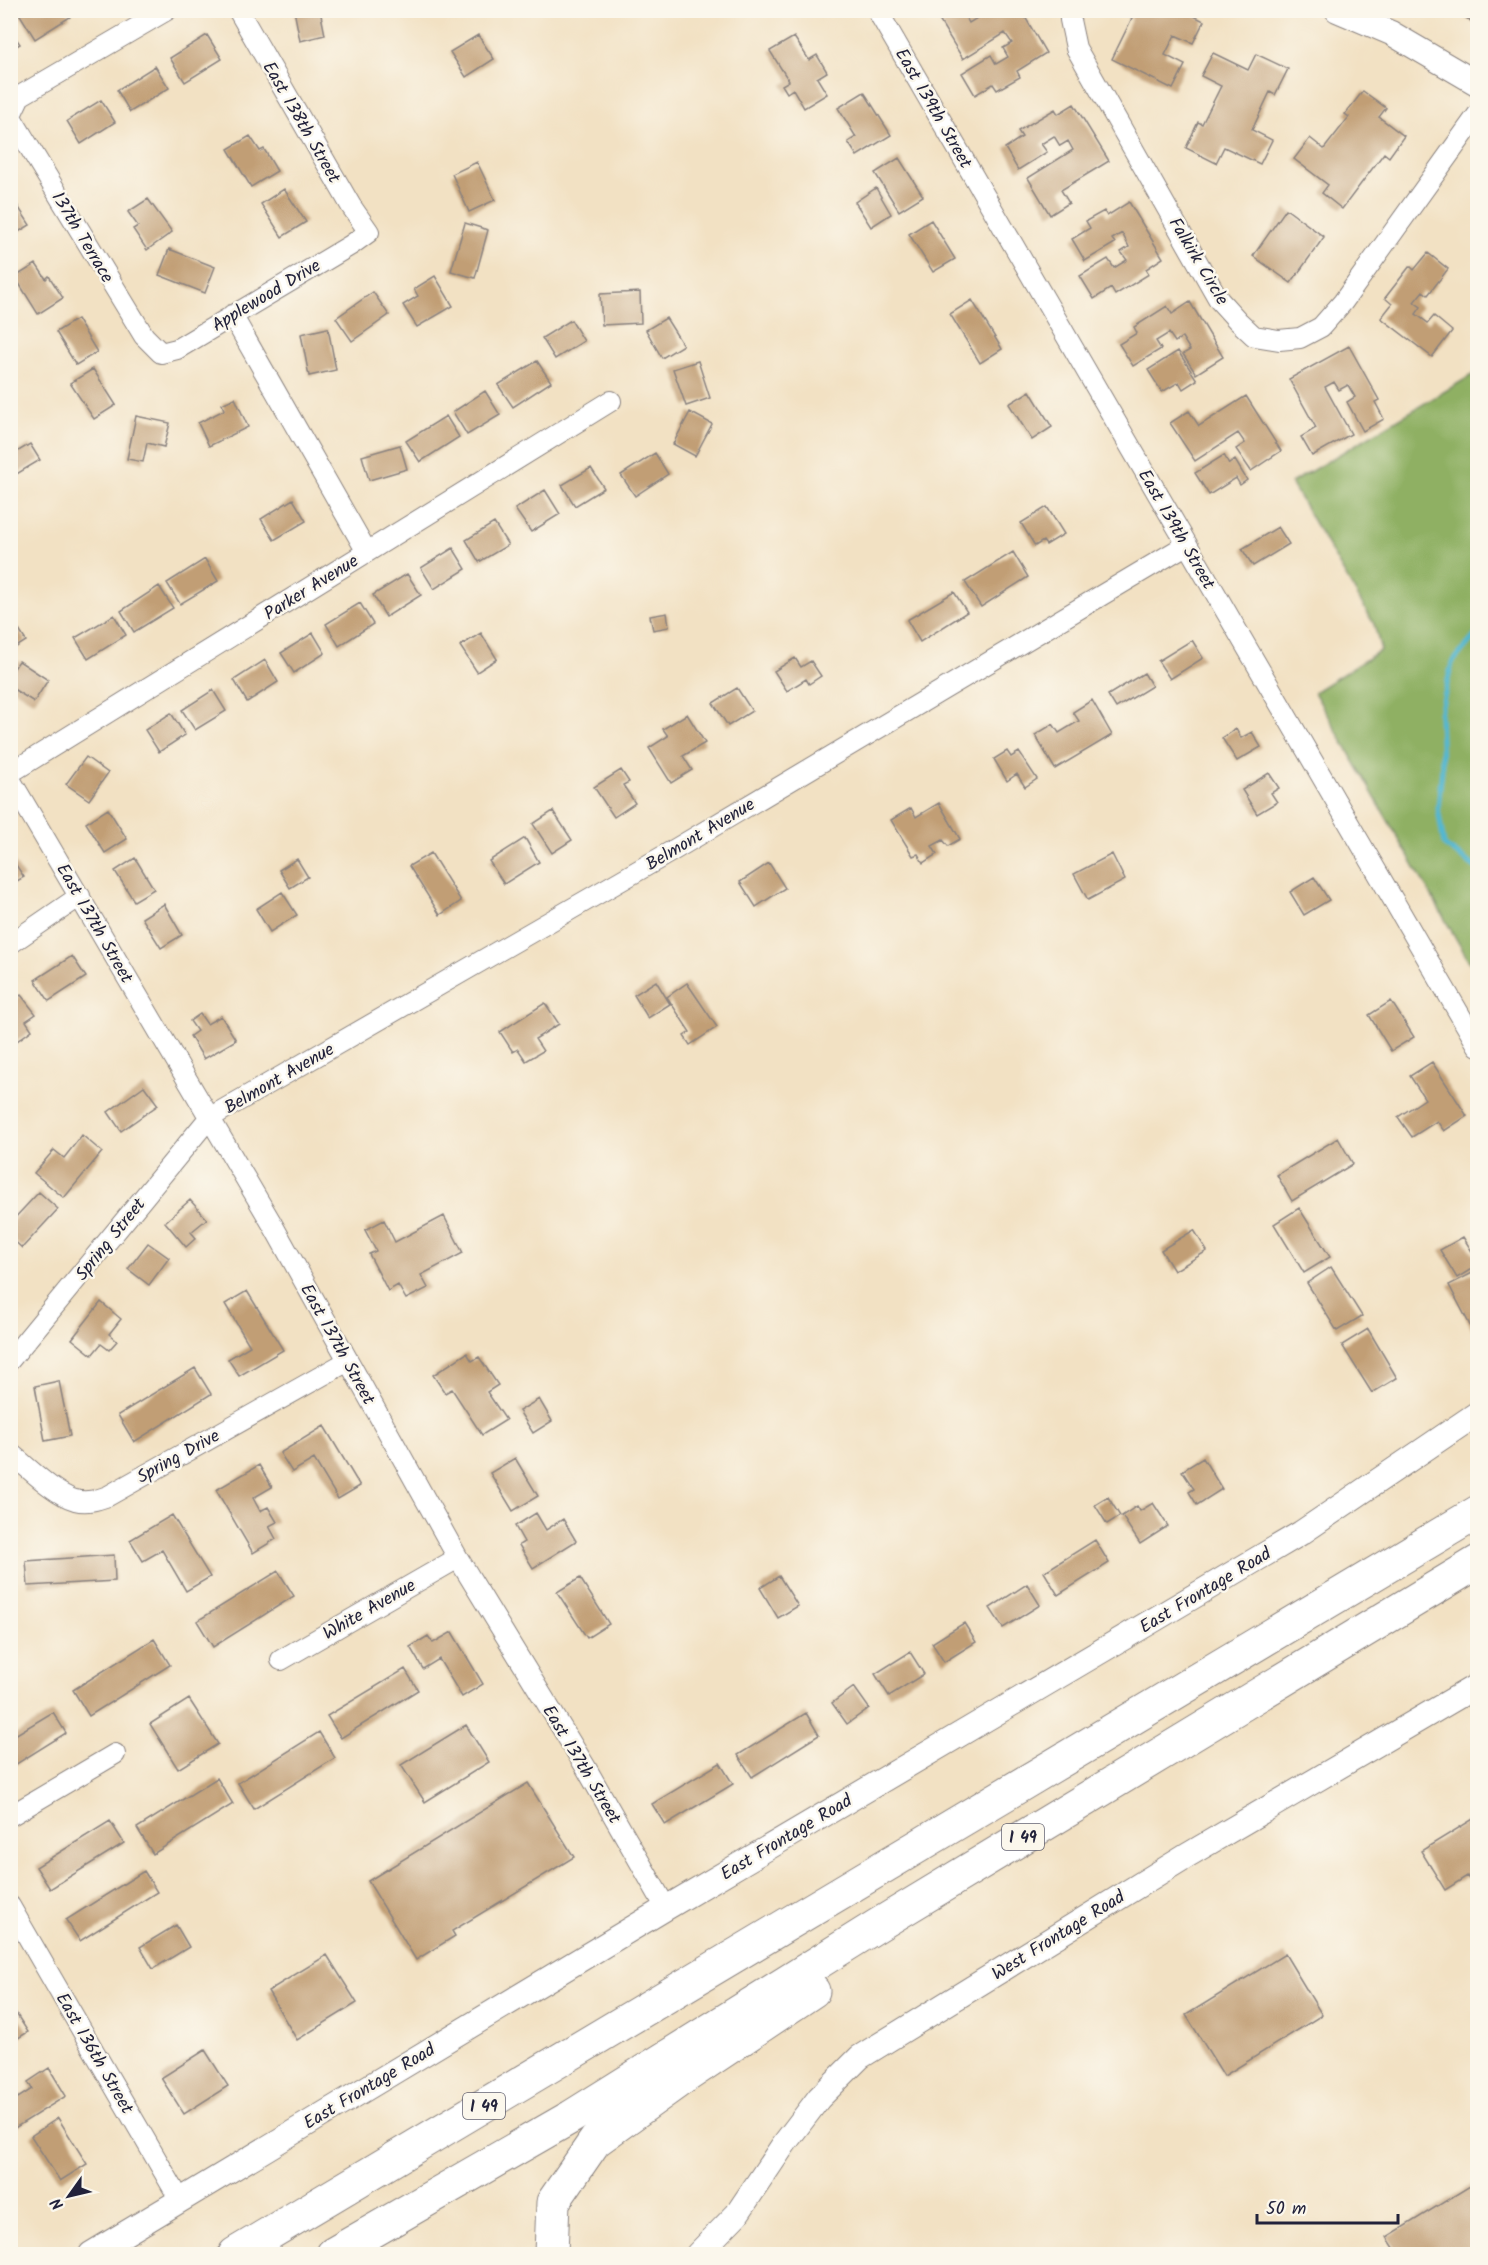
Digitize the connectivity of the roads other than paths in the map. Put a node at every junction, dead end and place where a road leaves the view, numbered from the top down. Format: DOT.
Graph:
graph roads {
  1 [pos="167,10"];
  2 [pos="238,10"];
  3 [pos="877,10"];
  4 [pos="1070,10"];
  5 [pos="1337,10"];
  6 [pos="1478,84"];
  7 [pos="1478,114"];
  8 [pos="11,117"];
  9 [pos="369,232"];
  10 [pos="232,315"];
  11 [pos="161,353"];
  12 [pos="611,402"];
  13 [pos="1186,545"];
  14 [pos="367,552"];
  15 [pos="10,773"];
  16 [pos="10,779"];
  17 [pos="80,896"];
  18 [pos="10,944"];
  19 [pos="1478,1046"];
  20 [pos="209,1118"];
  21 [pos="10,1360"];
  22 [pos="348,1361"];
  23 [pos="1478,1413"];
  24 [pos="10,1453"];
  25 [pos="1478,1512"];
  26 [pos="458,1558"];
  27 [pos="1478,1563"];
  28 [pos="281,1660"];
  29 [pos="1478,1685"];
  30 [pos="115,1754"];
  31 [pos="10,1816"];
  32 [pos="10,1906"];
  33 [pos="666,1908"];
  34 [pos="878,1925"];
  35 [pos="180,2200"];
  36 [pos="91,2254"];
  37 [pos="235,2254"];
  38 [pos="333,2254"];
  39 [pos="551,2254"];
  40 [pos="698,2254"];
  1 -- 8 [label="street"];
  2 -- 9 [label="street, East 138th Street"];
  3 -- 13 [label="street, East 139th Street"];
  4 -- 7 [label="street, Falkirk Circle"];
  5 -- 6 [label="street"];
  8 -- 11 [label="street, 137th Terrace"];
  9 -- 10 [label="street, Applewood Drive"];
  10 -- 11 [label="street, Applewood Drive"];
  10 -- 14 [label="street"];
  12 -- 14 [label="street, Parker Avenue"];
  13 -- 19 [label="street, East 139th Street"];
  13 -- 20 [label="street, Belmont Avenue"];
  14 -- 15 [label="street, Parker Avenue"];
  16 -- 17 [label="street, East 137th Street"];
  17 -- 18 [label="street"];
  17 -- 20 [label="street, East 137th Street"];
  20 -- 21 [label="street, Spring Street"];
  20 -- 22 [label="street, East 137th Street"];
  22 -- 24 [label="street, Spring Drive"];
  22 -- 26 [label="street, East 137th Street"];
  23 -- 33 [label="street, East Frontage Road"];
  25 -- 37 [label="highway, I 49"];
  26 -- 28 [label="street, White Avenue"];
  26 -- 33 [label="street, East 137th Street"];
  27 -- 34 [label="highway, I 49"];
  29 -- 40 [label="street, West Frontage Road"];
  30 -- 31 [label="street"];
  32 -- 35 [label="street, East 136th Street"];
  33 -- 35 [label="street, East Frontage Road"];
  34 -- 38 [label="highway, I 49"];
  34 -- 39 [label="highway"];
  35 -- 36 [label="street, East Frontage Road"];
}
